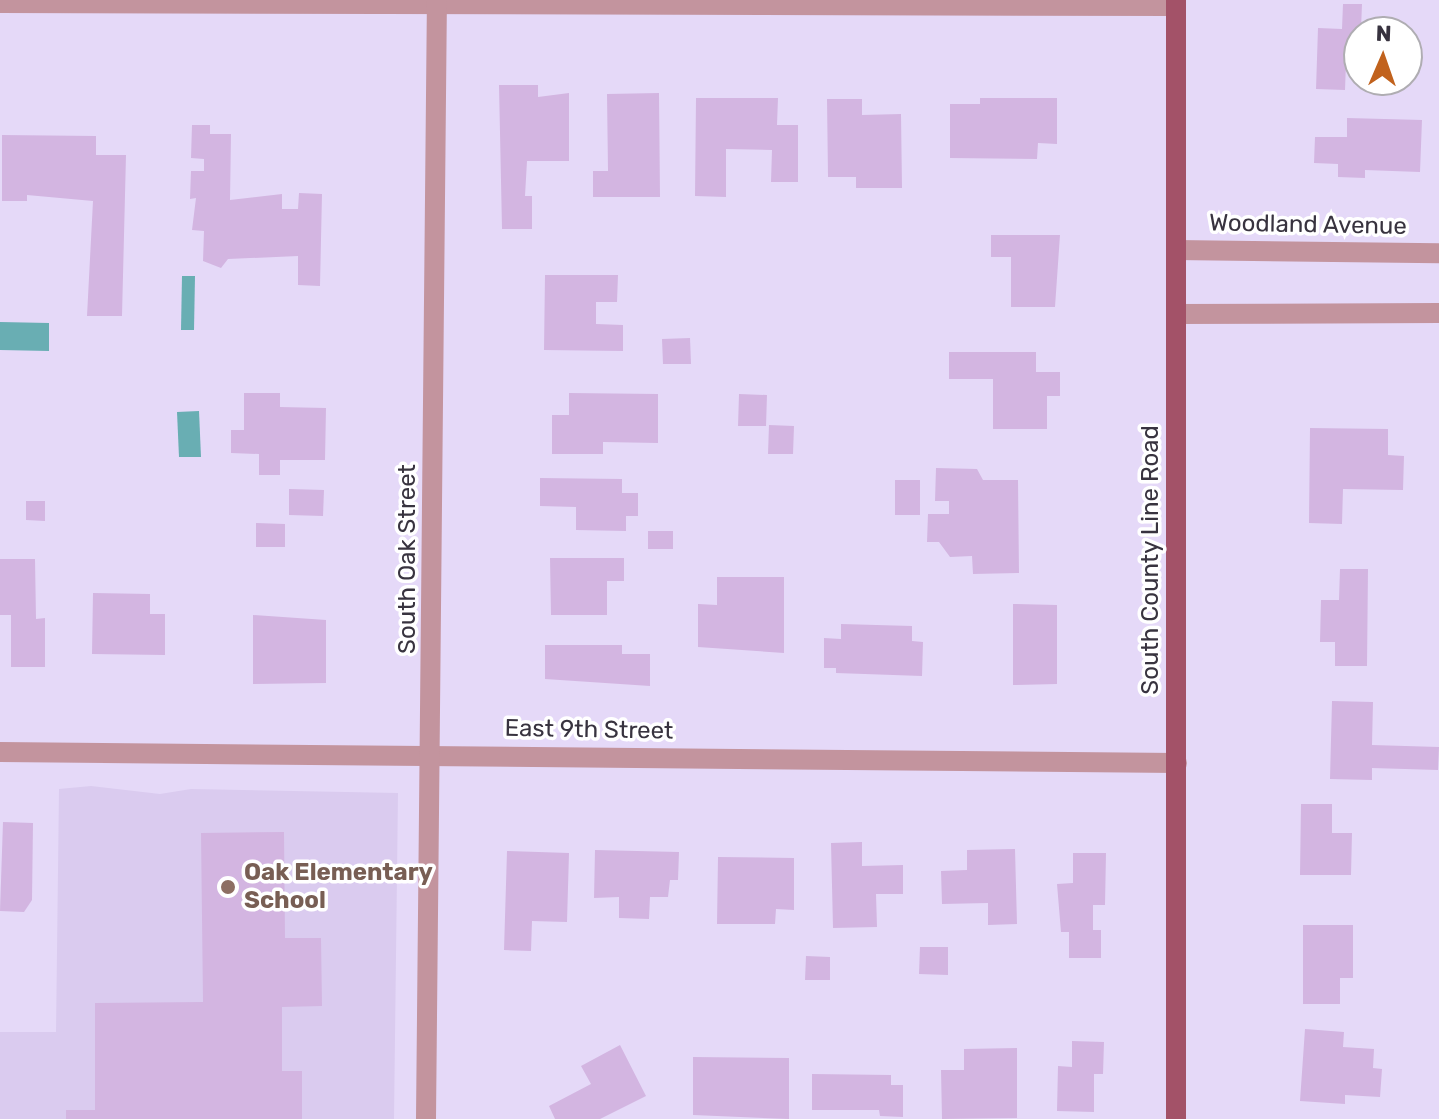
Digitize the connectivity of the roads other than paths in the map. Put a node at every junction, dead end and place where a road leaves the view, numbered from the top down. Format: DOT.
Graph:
graph roads {
  1 [pos="437,2"];
  2 [pos="0,3"];
  3 [pos="1176,3"];
  4 [pos="1176,250"];
  5 [pos="1439,253"];
  6 [pos="1439,313"];
  7 [pos="1176,314"];
  8 [pos="0,752"];
  9 [pos="433,755"];
  10 [pos="1177,763"];
  11 [pos="426,1119"];
  12 [pos="1176,1119"];
  1 -- 2 [label="street"];
  1 -- 3 [label="street"];
  1 -- 9 [label="street, South Oak Street"];
  3 -- 4 [label="main road, South County Line Road"];
  4 -- 5 [label="street, Woodland Avenue"];
  4 -- 7 [label="main road, South County Line Road"];
  6 -- 7 [label="street"];
  7 -- 10 [label="main road, South County Line Road"];
  8 -- 9 [label="street, East 9th Street"];
  9 -- 10 [label="street, East 9th Street"];
  9 -- 11 [label="street, South Oak Street"];
  10 -- 12 [label="main road, South County Line Road"];
}
